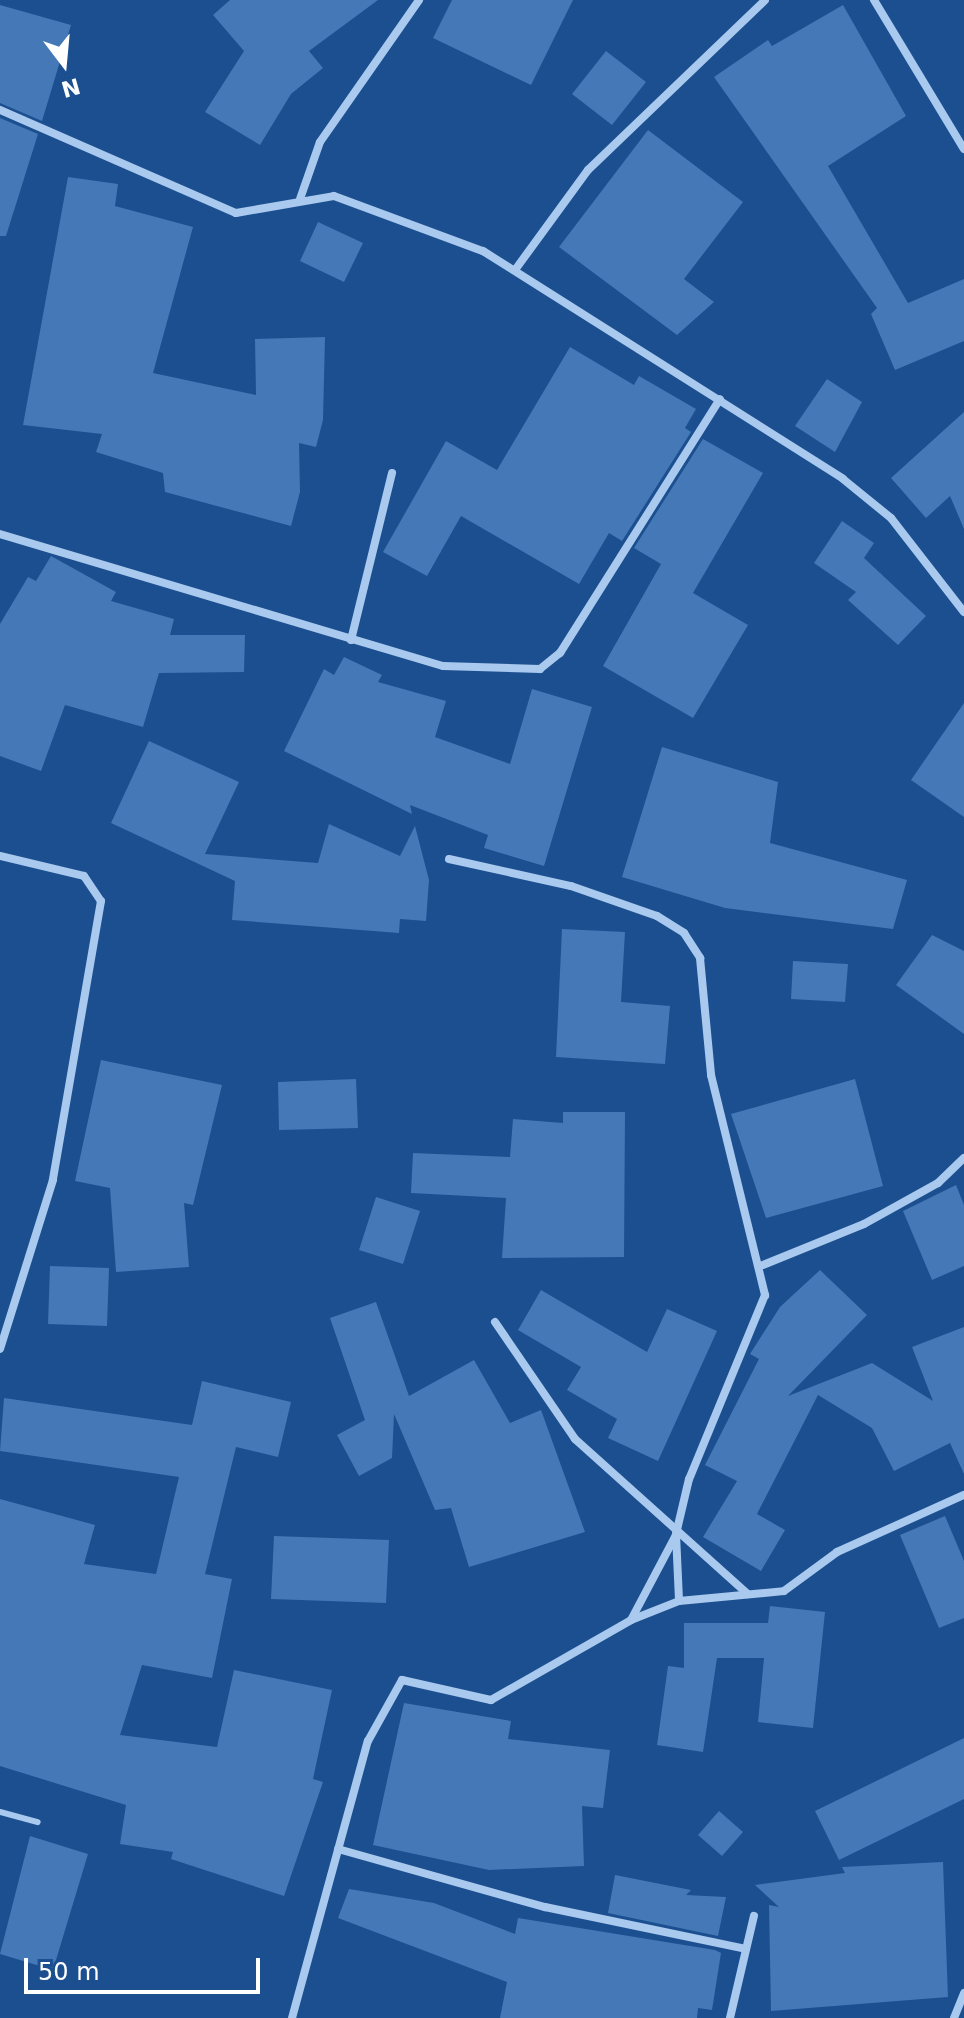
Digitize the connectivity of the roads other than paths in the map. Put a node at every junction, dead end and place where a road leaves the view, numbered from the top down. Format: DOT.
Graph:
graph roads {
  1 [pos="419,0"];
  2 [pos="765,0"];
  3 [pos="874,0"];
  4 [pos="0,110"];
  5 [pos="964,149"];
  6 [pos="300,199"];
  7 [pos="515,270"];
  8 [pos="720,399"];
  9 [pos="392,473"];
  10 [pos="0,534"];
  11 [pos="964,612"];
  12 [pos="351,640"];
  13 [pos="0,856"];
  14 [pos="449,859"];
  15 [pos="964,1158"];
  16 [pos="763,1265"];
  17 [pos="495,1322"];
  18 [pos="0,1349"];
  19 [pos="964,1495"];
  20 [pos="676,1534"];
  21 [pos="748,1594"];
  22 [pos="679,1601"];
  23 [pos="631,1620"];
  24 [pos="0,1812"];
  25 [pos="38,1822"];
  26 [pos="338,1849"];
  27 [pos="754,1916"];
  28 [pos="746,1949"];
  29 [pos="964,1993"];
  30 [pos="292,2018"];
  31 [pos="730,2018"];
  32 [pos="954,2018"];
  1 -- 6 [label="street"];
  2 -- 7 [label="street"];
  3 -- 5 [label="street"];
  4 -- 6 [label="street"];
  6 -- 7 [label="street"];
  7 -- 8 [label="street"];
  8 -- 11 [label="street"];
  8 -- 12 [label="street"];
  9 -- 12 [label="street"];
  10 -- 12 [label="street"];
  13 -- 18 [label="street"];
  14 -- 16 [label="street"];
  15 -- 16 [label="street"];
  16 -- 20 [label="street"];
  17 -- 20 [label="street"];
  19 -- 21 [label="street"];
  20 -- 21 [label="street"];
  20 -- 22 [label="street"];
  20 -- 23 [label="street"];
  21 -- 22 [label="street"];
  22 -- 23 [label="street"];
  23 -- 26 [label="street"];
  24 -- 25 [label="lane"];
  26 -- 28 [label="street"];
  26 -- 30 [label="street"];
  27 -- 28 [label="street"];
  28 -- 31 [label="street"];
  29 -- 32 [label="street"];
}
